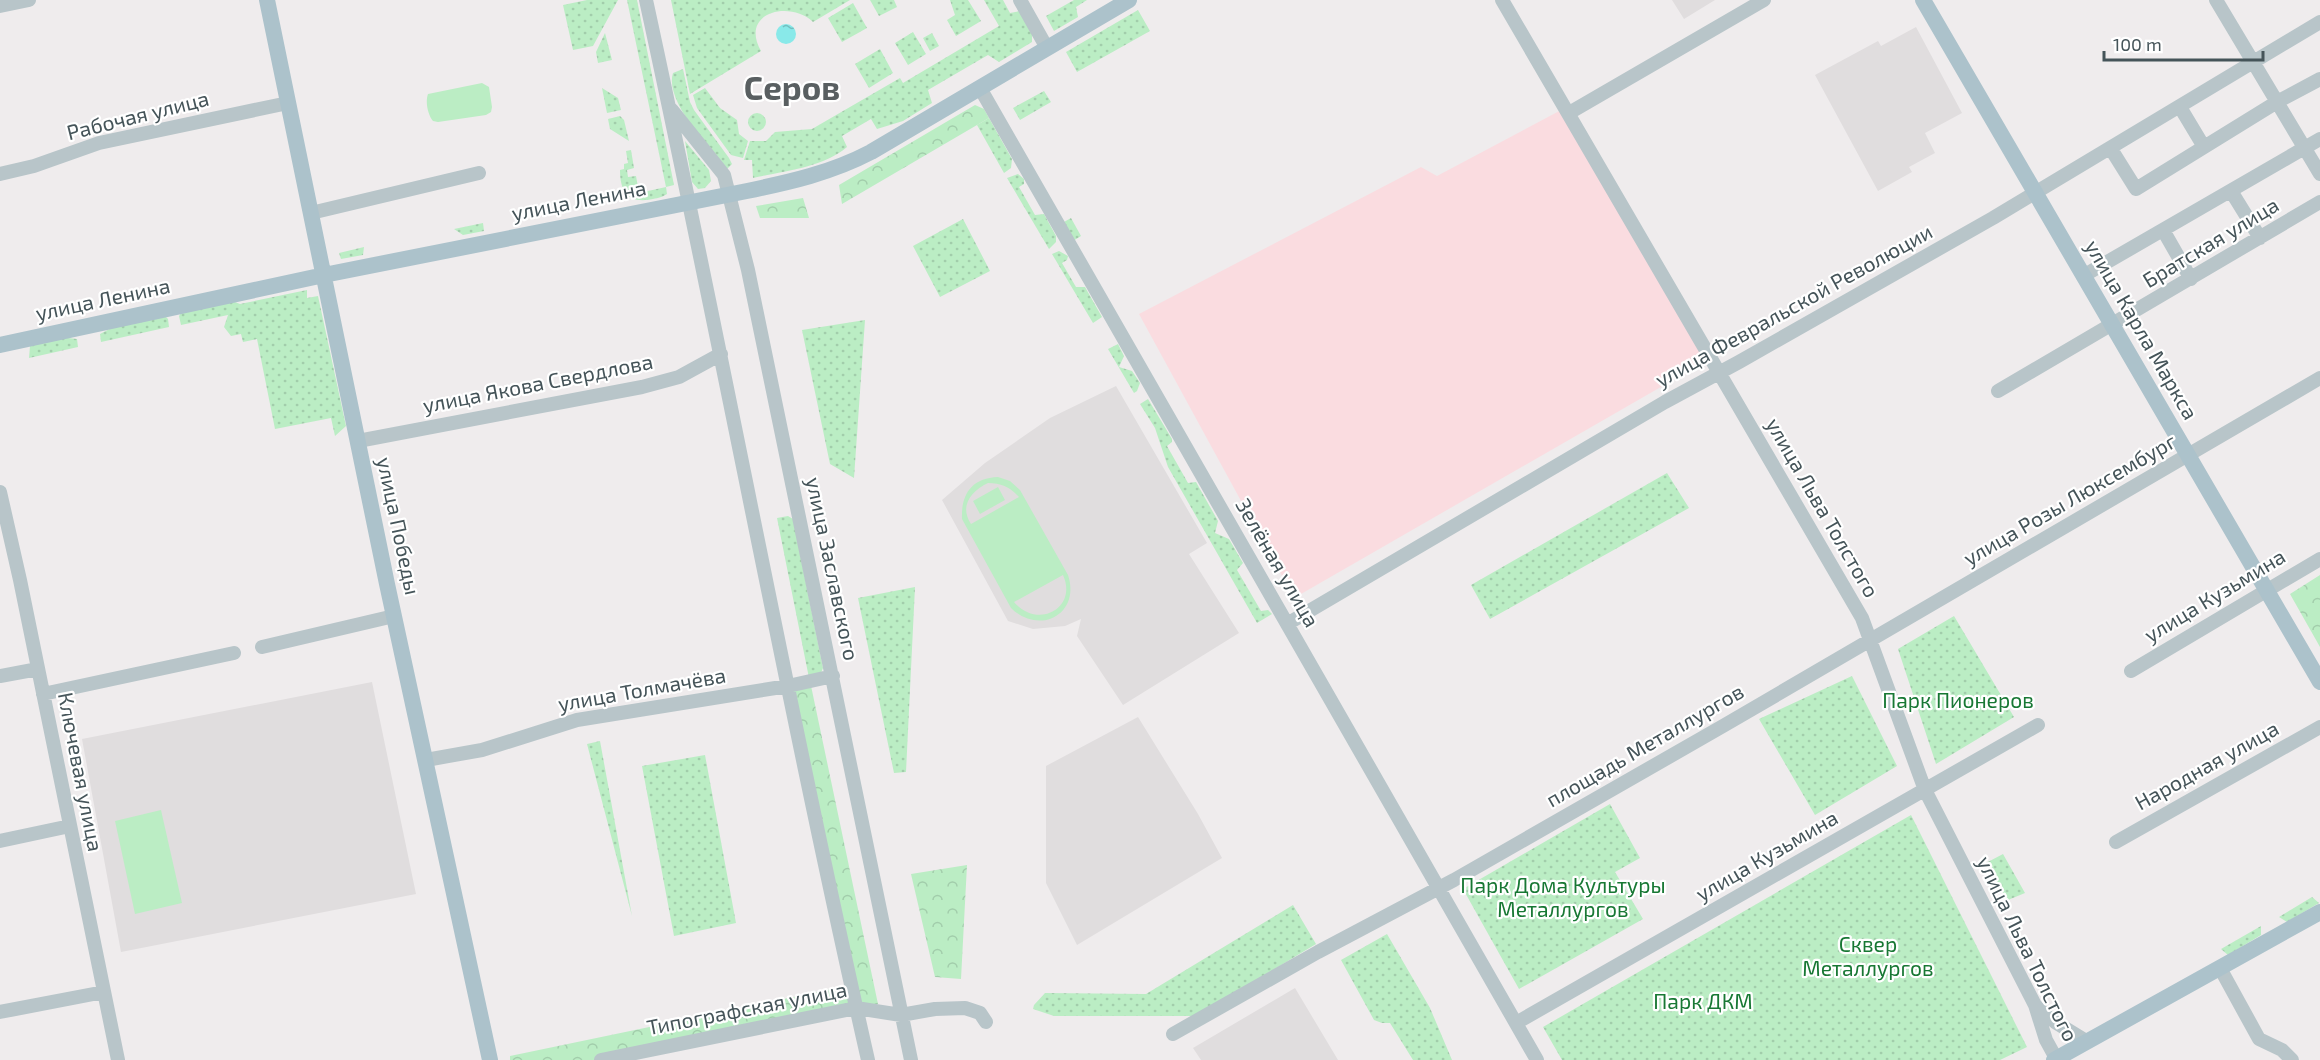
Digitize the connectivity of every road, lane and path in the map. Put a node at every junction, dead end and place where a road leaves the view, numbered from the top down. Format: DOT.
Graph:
graph roads {
  1 [pos="29,0"];
  2 [pos="267,0"];
  3 [pos="646,0"];
  4 [pos="1020,0"];
  5 [pos="1129,0"];
  6 [pos="1502,0"];
  7 [pos="1764,0"];
  8 [pos="1923,0"];
  9 [pos="2216,0"];
  10 [pos="0,6"];
  11 [pos="2320,22"];
  12 [pos="1047,48"];
  13 [pos="2254,63"];
  14 [pos="2320,79"];
  15 [pos="980,88"];
  16 [pos="2277,102"];
  17 [pos="288,103"];
  18 [pos="669,106"];
  19 [pos="2180,107"];
  20 [pos="1569,113"];
  21 [pos="2320,139"];
  22 [pos="2204,147"];
  23 [pos="2305,148"];
  24 [pos="2111,149"];
  25 [pos="479,173"];
  26 [pos="0,174"];
  27 [pos="2320,174"];
  28 [pos="2231,191"];
  29 [pos="2034,193"];
  30 [pos="728,194"];
  31 [pos="690,201"];
  32 [pos="2320,202"];
  33 [pos="311,213"];
  34 [pos="2163,230"];
  35 [pos="2260,238"];
  36 [pos="324,275"];
  37 [pos="2083,276"];
  38 [pos="2191,279"];
  39 [pos="2113,326"];
  40 [pos="0,345"];
  41 [pos="721,354"];
  42 [pos="1719,371"];
  43 [pos="2320,378"];
  44 [pos="1998,392"];
  45 [pos="358,441"];
  46 [pos="2188,455"];
  47 [pos="0,492"];
  48 [pos="4,528"];
  49 [pos="2320,559"];
  50 [pos="2267,589"];
  51 [pos="394,616"];
  52 [pos="1287,624"];
  53 [pos="1871,639"];
  54 [pos="262,647"];
  55 [pos="234,653"];
  56 [pos="38,669"];
  57 [pos="2131,671"];
  58 [pos="0,676"];
  59 [pos="833,676"];
  60 [pos="2320,682"];
  61 [pos="788,686"];
  62 [pos="44,694"];
  63 [pos="2038,725"];
  64 [pos="2320,727"];
  65 [pos="426,760"];
  66 [pos="1925,790"];
  67 [pos="70,826"];
  68 [pos="0,841"];
  69 [pos="2116,842"];
  70 [pos="1438,887"];
  71 [pos="2320,912"];
  72 [pos="2220,968"];
  73 [pos="104,992"];
  74 [pos="2035,1005"];
  75 [pos="856,1008"];
  76 [pos="0,1012"];
  77 [pos="902,1015"];
  78 [pos="987,1022"];
  79 [pos="1516,1023"];
  80 [pos="1173,1034"];
  81 [pos="2086,1041"];
  82 [pos="118,1060"];
  83 [pos="490,1060"];
  84 [pos="601,1060"];
  85 [pos="868,1060"];
  86 [pos="911,1060"];
  87 [pos="1537,1060"];
  88 [pos="2056,1060"];
  89 [pos="2292,1060"];
  1 -- 10 [label="street"];
  2 -- 17 [label="main road, улица Победы"];
  3 -- 18 [label="street, улица Заславского"];
  4 -- 12 [label="street"];
  5 -- 12 [label="main road, улица Ленина"];
  6 -- 20 [label="street, улица Льва Толстого"];
  7 -- 20 [label="street"];
  8 -- 29 [label="main road, улица Карла Маркса"];
  9 -- 13 [label="street"];
  11 -- 13 [label="street, улица Февральской Революции"];
  12 -- 15 [label="main road, улица Ленина"];
  13 -- 16 [label="street"];
  13 -- 19 [label="street, улица Февральской Революции"];
  14 -- 16 [label="street"];
  15 -- 30 [label="main road, улица Ленина"];
  15 -- 52 [label="street, Зелёная улица"];
  16 -- 22 [label="street"];
  16 -- 23 [label="street"];
  17 -- 26 [label="street, Рабочая улица"];
  17 -- 33 [label="main road, улица Победы"];
  18 -- 30 [label="street, улица Заславского"];
  18 -- 31 [label="street, улица Заславского"];
  19 -- 22 [label="street"];
  19 -- 24 [label="street, улица Февральской Революции"];
  20 -- 42 [label="street, улица Льва Толстого"];
  21 -- 23 [label="street"];
  22 -- 24 [label="street"];
  23 -- 27 [label="street"];
  23 -- 28 [label="street"];
  24 -- 29 [label="street, улица Февральской Революции"];
  25 -- 33 [label="street"];
  28 -- 34 [label="street"];
  28 -- 35 [label="street"];
  29 -- 37 [label="main road, улица Карла Маркса"];
  29 -- 42 [label="street, улица Февральской Революции"];
  30 -- 31 [label="main road, улица Ленина"];
  30 -- 59 [label="street, улица Заславского"];
  31 -- 36 [label="main road, улица Ленина"];
  31 -- 41 [label="street, улица Заславского"];
  32 -- 35 [label="street, Братская улица"];
  33 -- 36 [label="main road, улица Победы"];
  34 -- 37 [label="street"];
  34 -- 38 [label="street"];
  35 -- 38 [label="street, Братская улица"];
  36 -- 40 [label="main road, улица Ленина"];
  36 -- 45 [label="main road, улица Победы"];
  37 -- 39 [label="main road, улица Карла Маркса"];
  38 -- 39 [label="street, Братская улица"];
  39 -- 44 [label="street, Братская улица"];
  39 -- 46 [label="main road, улица Карла Маркса"];
  41 -- 45 [label="street, улица Якова Свердлова"];
  41 -- 61 [label="street, улица Заславского"];
  42 -- 52 [label="street, улица Февральской Революции"];
  42 -- 53 [label="street, улица Льва Толстого"];
  43 -- 46 [label="street, улица Розы Люксембург"];
  45 -- 51 [label="main road, улица Победы"];
  46 -- 50 [label="main road, улица Карла Маркса"];
  46 -- 53 [label="street, улица Розы Люксембург"];
  47 -- 48 [label="street, Ключевая улица"];
  48 -- 56 [label="street, Ключевая улица"];
  49 -- 50 [label="street, улица Кузьмина"];
  50 -- 57 [label="street, улица Кузьмина"];
  50 -- 60 [label="main road, улица Карла Маркса"];
  51 -- 54 [label="street"];
  51 -- 65 [label="main road, улица Победы"];
  52 -- 70 [label="street, Зелёная улица"];
  53 -- 66 [label="street, улица Льва Толстого"];
  53 -- 70 [label="street, площадь Металлургов"];
  55 -- 62 [label="street"];
  56 -- 58 [label="street"];
  56 -- 62 [label="street, Ключевая улица"];
  59 -- 61 [label="street, улица Толмачёва"];
  59 -- 77 [label="street, улица Заславского"];
  61 -- 65 [label="street, улица Толмачёва"];
  61 -- 75 [label="street, улица Заславского"];
  62 -- 67 [label="street, Ключевая улица"];
  63 -- 66 [label="street, улица Кузьмина"];
  64 -- 69 [label="street, Народная улица"];
  65 -- 83 [label="main road, улица Победы"];
  66 -- 74 [label="street, улица Льва Толстого"];
  66 -- 79 [label="street, улица Кузьмина"];
  67 -- 68 [label="street"];
  67 -- 73 [label="street, Ключевая улица"];
  70 -- 79 [label="street, Зелёная улица"];
  70 -- 80 [label="street, площадь Металлургов"];
  71 -- 72 [label="main road"];
  72 -- 81 [label="main road"];
  72 -- 89 [label="street"];
  73 -- 76 [label="street"];
  73 -- 82 [label="street, Ключевая улица"];
  74 -- 81 [label="street"];
  74 -- 88 [label="street, улица Льва Толстого"];
  75 -- 77 [label="street, Типографская улица"];
  75 -- 84 [label="street, Типографская улица"];
  75 -- 85 [label="street, улица Заславского"];
  77 -- 78 [label="street"];
  77 -- 86 [label="street, улица Заславского"];
  79 -- 87 [label="street, Зелёная улица"];
  81 -- 88 [label="main road"];
}
